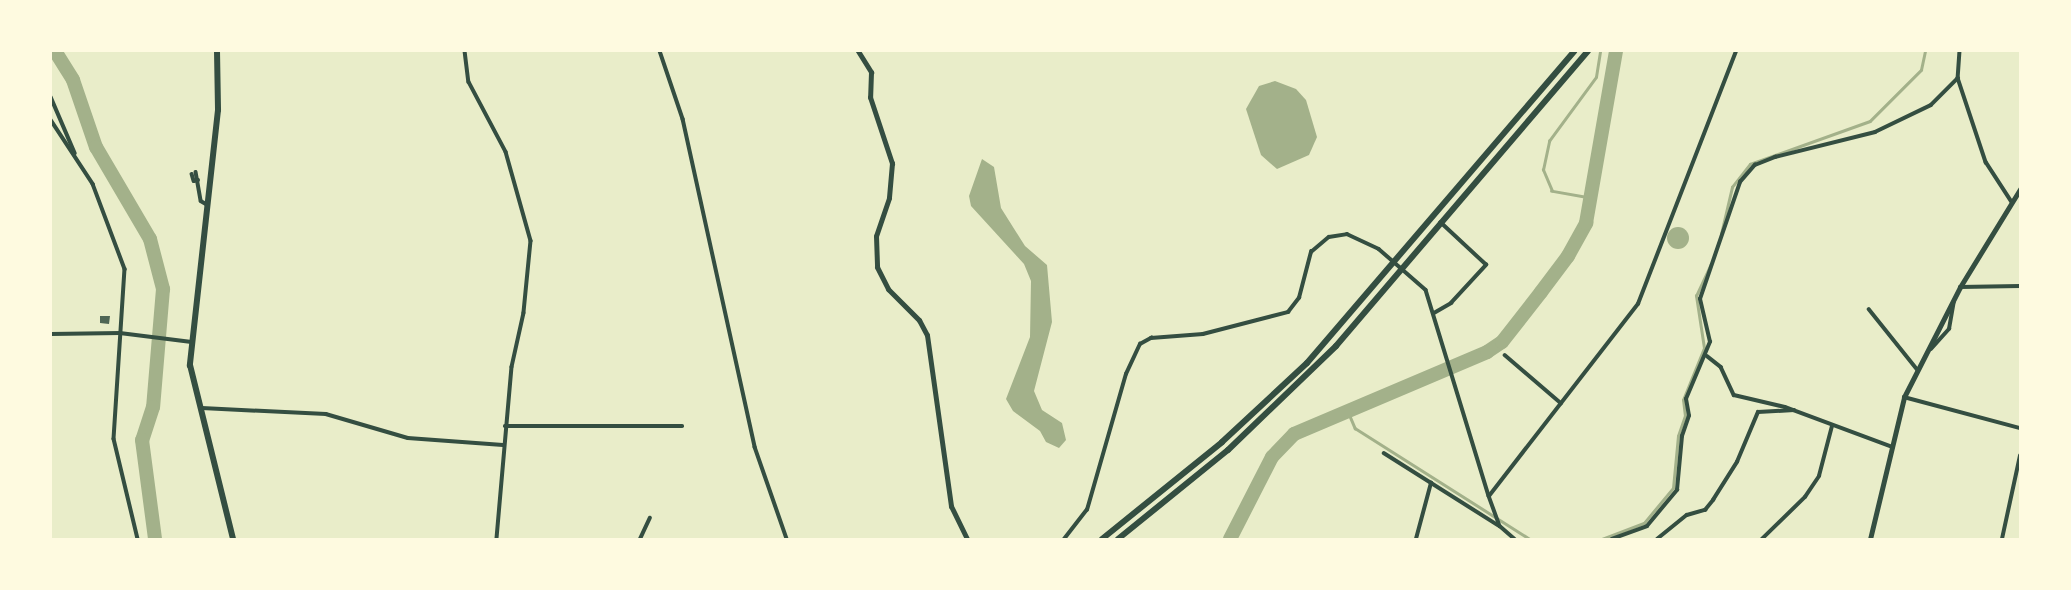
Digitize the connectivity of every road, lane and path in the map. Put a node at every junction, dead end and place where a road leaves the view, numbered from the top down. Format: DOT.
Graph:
graph roads {
  1 [pos="217,51"];
  2 [pos="465,51"];
  3 [pos="660,51"];
  4 [pos="858,51"];
  5 [pos="1574,51"];
  6 [pos="1588,51"];
  7 [pos="1737,51"];
  8 [pos="1961,51"];
  9 [pos="1958,78"];
  10 [pos="51,97"];
  11 [pos="51,120"];
  12 [pos="76,157"];
  13 [pos="194,173"];
  14 [pos="2020,189"];
  15 [pos="2012,202"];
  16 [pos="208,205"];
  17 [pos="1441,223"];
  18 [pos="1394,260"];
  19 [pos="1404,270"];
  20 [pos="2020,286"];
  21 [pos="1960,287"];
  22 [pos="1955,296"];
  23 [pos="1869,309"];
  24 [pos="1434,313"];
  25 [pos="122,333"];
  26 [pos="51,334"];
  27 [pos="191,342"];
  28 [pos="1505,355"];
  29 [pos="1707,356"];
  30 [pos="1923,356"];
  31 [pos="1917,369"];
  32 [pos="1904,397"];
  33 [pos="1561,403"];
  34 [pos="199,408"];
  35 [pos="1794,410"];
  36 [pos="505,426"];
  37 [pos="682,426"];
  38 [pos="1832,426"];
  39 [pos="2020,428"];
  40 [pos="503,445"];
  41 [pos="1889,446"];
  42 [pos="1384,453"];
  43 [pos="2020,456"];
  44 [pos="1431,483"];
  45 [pos="1489,496"];
  46 [pos="650,518"];
  47 [pos="1500,526"];
  48 [pos="138,539"];
  49 [pos="233,539"];
  50 [pos="497,539"];
  51 [pos="640,539"];
  52 [pos="787,539"];
  53 [pos="967,539"];
  54 [pos="1064,539"];
  55 [pos="1102,539"];
  56 [pos="1118,539"];
  57 [pos="1416,539"];
  58 [pos="1515,539"];
  59 [pos="1612,539"];
  60 [pos="1657,539"];
  61 [pos="1762,539"];
  62 [pos="1870,539"];
  63 [pos="2002,539"];
  1 -- 16 [label="main road"];
  2 -- 36 [label="street"];
  3 -- 52 [label="street"];
  4 -- 53 [label="street"];
  5 -- 18 [label="main road"];
  6 -- 17 [label="main road"];
  7 -- 33 [label="street"];
  8 -- 9 [label="street"];
  9 -- 15 [label="street"];
  9 -- 29 [label="street"];
  10 -- 12 [label="street"];
  11 -- 12 [label="street"];
  12 -- 25 [label="street"];
  13 -- 16 [label="street"];
  14 -- 15 [label="street"];
  15 -- 21 [label="street"];
  16 -- 27 [label="main road"];
  17 -- 19 [label="main road"];
  17 -- 24 [label="street"];
  18 -- 19 [label="street"];
  18 -- 54 [label="street"];
  18 -- 55 [label="main road"];
  19 -- 24 [label="street"];
  19 -- 56 [label="main road"];
  20 -- 21 [label="street"];
  21 -- 22 [label="street"];
  22 -- 30 [label="street"];
  22 -- 30 [label="street"];
  23 -- 31 [label="street"];
  24 -- 45 [label="street"];
  25 -- 26 [label="street"];
  25 -- 27 [label="street"];
  25 -- 48 [label="street"];
  27 -- 34 [label="main road"];
  28 -- 33 [label="street"];
  29 -- 35 [label="street"];
  29 -- 59 [label="street"];
  30 -- 31 [label="street"];
  31 -- 32 [label="street"];
  32 -- 39 [label="street"];
  32 -- 41 [label="street"];
  33 -- 45 [label="street"];
  34 -- 40 [label="street"];
  34 -- 49 [label="main road"];
  35 -- 38 [label="street"];
  35 -- 60 [label="street"];
  36 -- 37 [label="street"];
  36 -- 40 [label="street"];
  38 -- 41 [label="street"];
  38 -- 61 [label="street"];
  40 -- 50 [label="street"];
  41 -- 62 [label="street"];
  42 -- 44 [label="street"];
  43 -- 63 [label="street"];
  44 -- 47 [label="street"];
  44 -- 57 [label="street"];
  45 -- 47 [label="street"];
  46 -- 51 [label="street"];
  47 -- 58 [label="street"];
}
